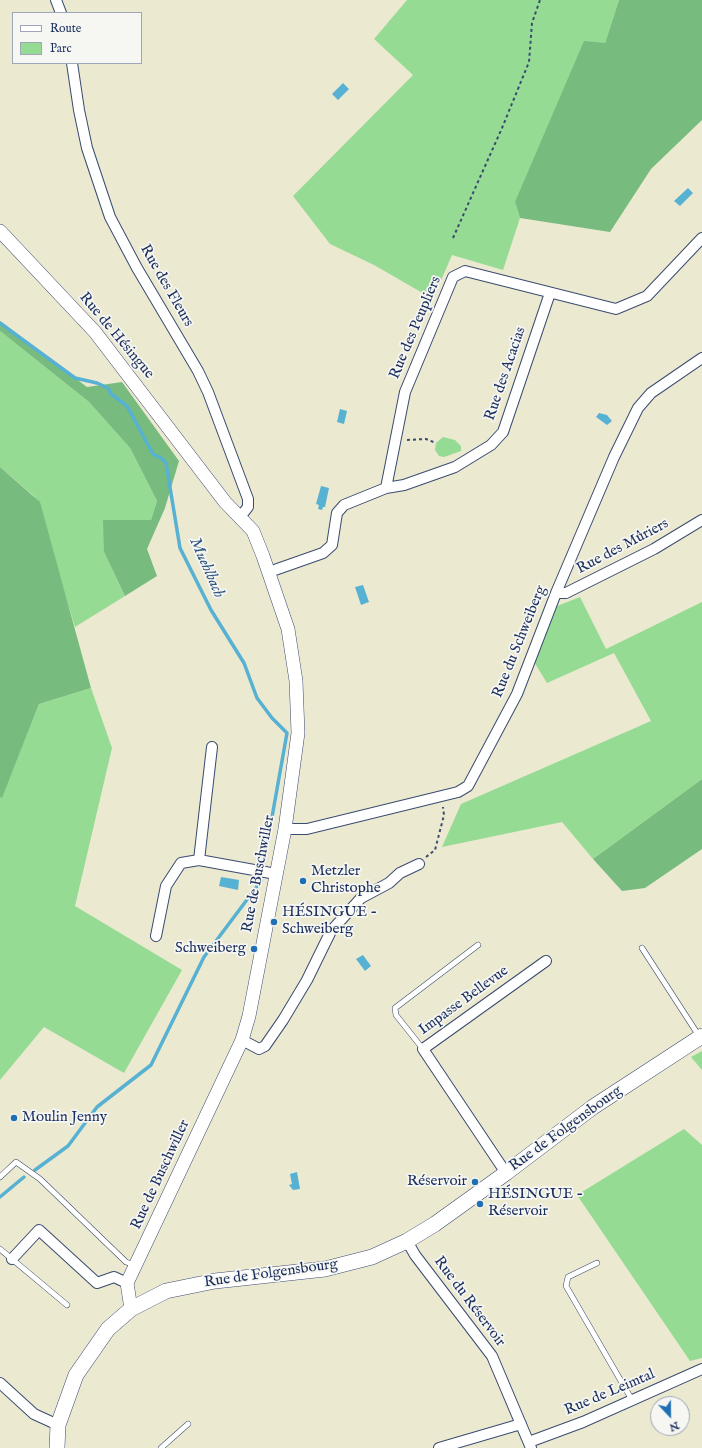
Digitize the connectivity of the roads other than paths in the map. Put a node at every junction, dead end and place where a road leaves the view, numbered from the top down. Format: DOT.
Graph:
graph roads {
  1 [pos="56,0"];
  2 [pos="61,12"];
  3 [pos="72,64"];
  4 [pos="0,231"];
  5 [pos="702,238"];
  6 [pos="550,293"];
  7 [pos="702,358"];
  8 [pos="199,467"];
  9 [pos="386,488"];
  10 [pos="240,517"];
  11 [pos="702,520"];
  12 [pos="269,572"];
  13 [pos="556,593"];
  14 [pos="212,747"];
  15 [pos="284,829"];
  16 [pos="199,860"];
  17 [pos="419,864"];
  18 [pos="276,874"];
  19 [pos="156,936"];
  20 [pos="478,945"];
  21 [pos="642,948"];
  22 [pos="546,961"];
  23 [pos="701,1036"];
  24 [pos="242,1040"];
  25 [pos="424,1049"];
  26 [pos="506,1173"];
  27 [pos="0,1177"];
  28 [pos="407,1241"];
  29 [pos="0,1249"];
  30 [pos="12,1259"];
  31 [pos="597,1263"];
  32 [pos="136,1266"];
  33 [pos="127,1283"];
  34 [pos="67,1305"];
  35 [pos="131,1309"];
  36 [pos="702,1368"];
  37 [pos="0,1383"];
  38 [pos="632,1400"];
  39 [pos="188,1424"];
  40 [pos="521,1424"];
  41 [pos="58,1425"];
  42 [pos="530,1445"];
  43 [pos="57,1448"];
  44 [pos="161,1448"];
  45 [pos="439,1448"];
  1 -- 2 [label="street"];
  3 -- 10 [label="street, Rue des Fleurs"];
  4 -- 8 [label="street, Rue de Hésingue"];
  5 -- 6 [label="street, Rue des Peupliers"];
  6 -- 9 [label="street, Rue des Acacias"];
  6 -- 9 [label="street, Rue des Peupliers"];
  7 -- 13 [label="street, Rue du Schweiberg"];
  8 -- 10 [label="street, Rue de Buschwiller"];
  9 -- 12 [label="street"];
  10 -- 12 [label="street, Rue de Buschwiller"];
  11 -- 13 [label="street, Rue des Mûriers"];
  12 -- 15 [label="street, Rue de Buschwiller"];
  13 -- 15 [label="street, Rue du Schweiberg"];
  14 -- 16 [label="street"];
  15 -- 18 [label="street, Rue de Buschwiller"];
  16 -- 18 [label="street"];
  16 -- 19 [label="street"];
  17 -- 24 [label="street"];
  18 -- 24 [label="street, Rue de Buschwiller"];
  20 -- 25 [label="lane"];
  21 -- 23 [label="lane"];
  22 -- 25 [label="street, Impasse Bellevue"];
  23 -- 26 [label="main road, Rue de Folgensbourg"];
  24 -- 32 [label="street, Rue de Buschwiller"];
  25 -- 26 [label="street, Impasse Bellevue"];
  26 -- 28 [label="main road, Rue de Folgensbourg"];
  27 -- 32 [label="lane"];
  28 -- 35 [label="main road, Rue de Folgensbourg"];
  28 -- 40 [label="street, Rue du Réservoir"];
  29 -- 30 [label="lane"];
  30 -- 33 [label="street"];
  30 -- 34 [label="lane"];
  31 -- 38 [label="lane"];
  32 -- 33 [label="street, Rue de Buschwiller"];
  33 -- 35 [label="street"];
  35 -- 41 [label="main road, Rue de Folgensbourg"];
  36 -- 38 [label="street, Rue de Leimtal"];
  37 -- 41 [label="street"];
  38 -- 42 [label="street, Rue de Leimtal"];
  39 -- 44 [label="lane"];
  40 -- 42 [label="street, Rue du Réservoir"];
  40 -- 45 [label="street"];
  41 -- 43 [label="main road, Rue de Folgensbourg"];
}
